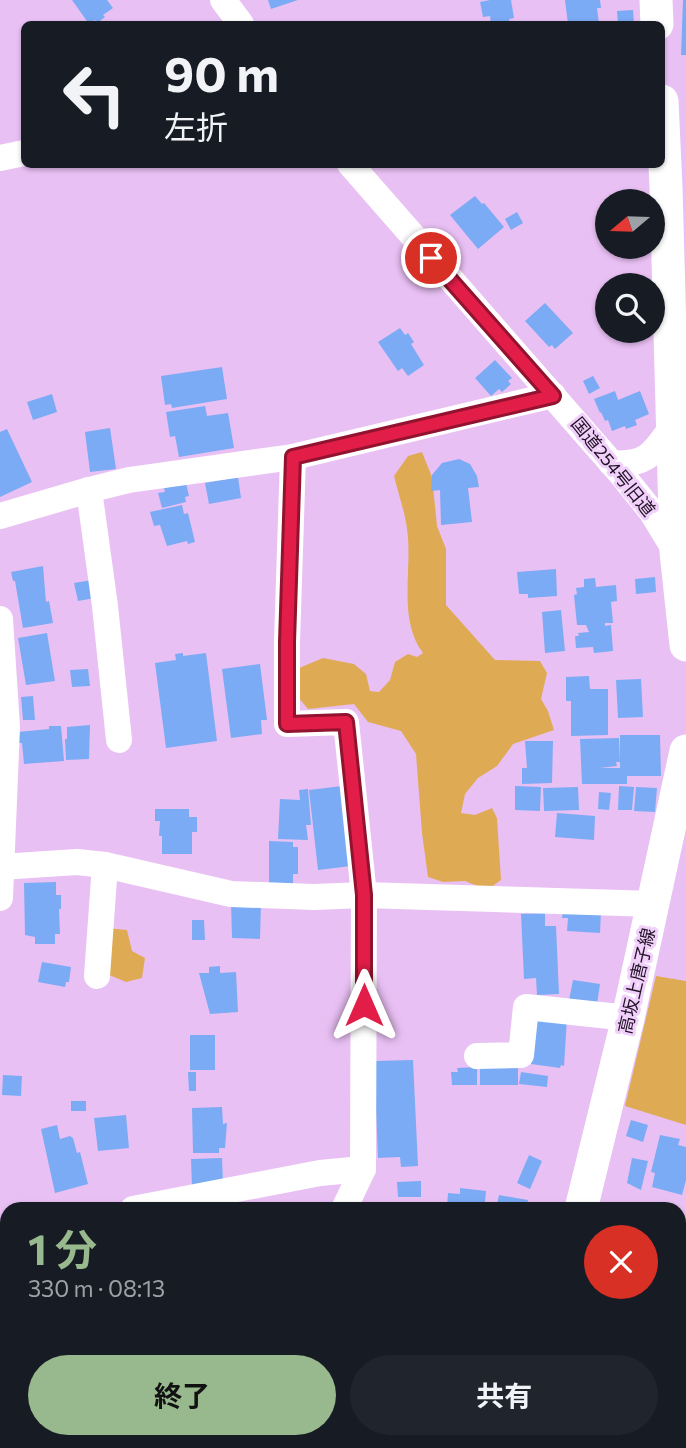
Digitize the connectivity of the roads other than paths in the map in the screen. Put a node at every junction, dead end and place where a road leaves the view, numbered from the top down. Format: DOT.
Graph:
graph roads {
  1 [pos="223,0"];
  2 [pos="656,0"];
  3 [pos="239,21"];
  4 [pos="657,21"];
  5 [pos="665,119"];
  6 [pos="21,154"];
  7 [pos="0,158"];
  8 [pos="354,168"];
  9 [pos="676,187"];
  10 [pos="679,379"];
  11 [pos="553,396"];
  12 [pos="672,426"];
  13 [pos="293,457"];
  14 [pos="611,463"];
  15 [pos="89,489"];
  16 [pos="0,516"];
  17 [pos="677,552"];
  18 [pos="0,619"];
  19 [pos="686,645"];
  20 [pos="119,740"];
  21 [pos="686,751"];
  22 [pos="104,865"];
  23 [pos="1,867"];
  24 [pos="364,895"];
  25 [pos="0,898"];
  26 [pos="654,904"];
  27 [pos="97,976"];
  28 [pos="628,1018"];
  29 [pos="477,1056"];
  30 [pos="363,1169"];
  31 [pos="169,1202"];
  32 [pos="347,1202"];
  33 [pos="583,1202"];
  1 -- 3 [label="street"];
  2 -- 4 [label="main road"];
  5 -- 9 [label="main road"];
  6 -- 7 [label="street"];
  8 -- 11 [label="street, 国道254号旧道"];
  9 -- 10 [label="main road"];
  10 -- 12 [label="main road"];
  11 -- 13 [label="street"];
  11 -- 14 [label="street, 国道254号旧道"];
  12 -- 14 [label="street"];
  12 -- 17 [label="main road"];
  13 -- 15 [label="street"];
  13 -- 24 [label="street"];
  14 -- 17 [label="street, 国道254号旧道"];
  15 -- 16 [label="street"];
  15 -- 20 [label="street"];
  17 -- 19 [label="main road"];
  18 -- 23 [label="street"];
  21 -- 26 [label="main road, 高坂上唐子線"];
  22 -- 23 [label="street"];
  22 -- 24 [label="street"];
  22 -- 27 [label="street"];
  23 -- 25 [label="street"];
  24 -- 26 [label="street"];
  24 -- 30 [label="street"];
  26 -- 28 [label="main road, 高坂上唐子線"];
  28 -- 29 [label="street"];
  28 -- 33 [label="main road, 高坂上唐子線"];
  30 -- 31 [label="street"];
  30 -- 32 [label="street"];
}
